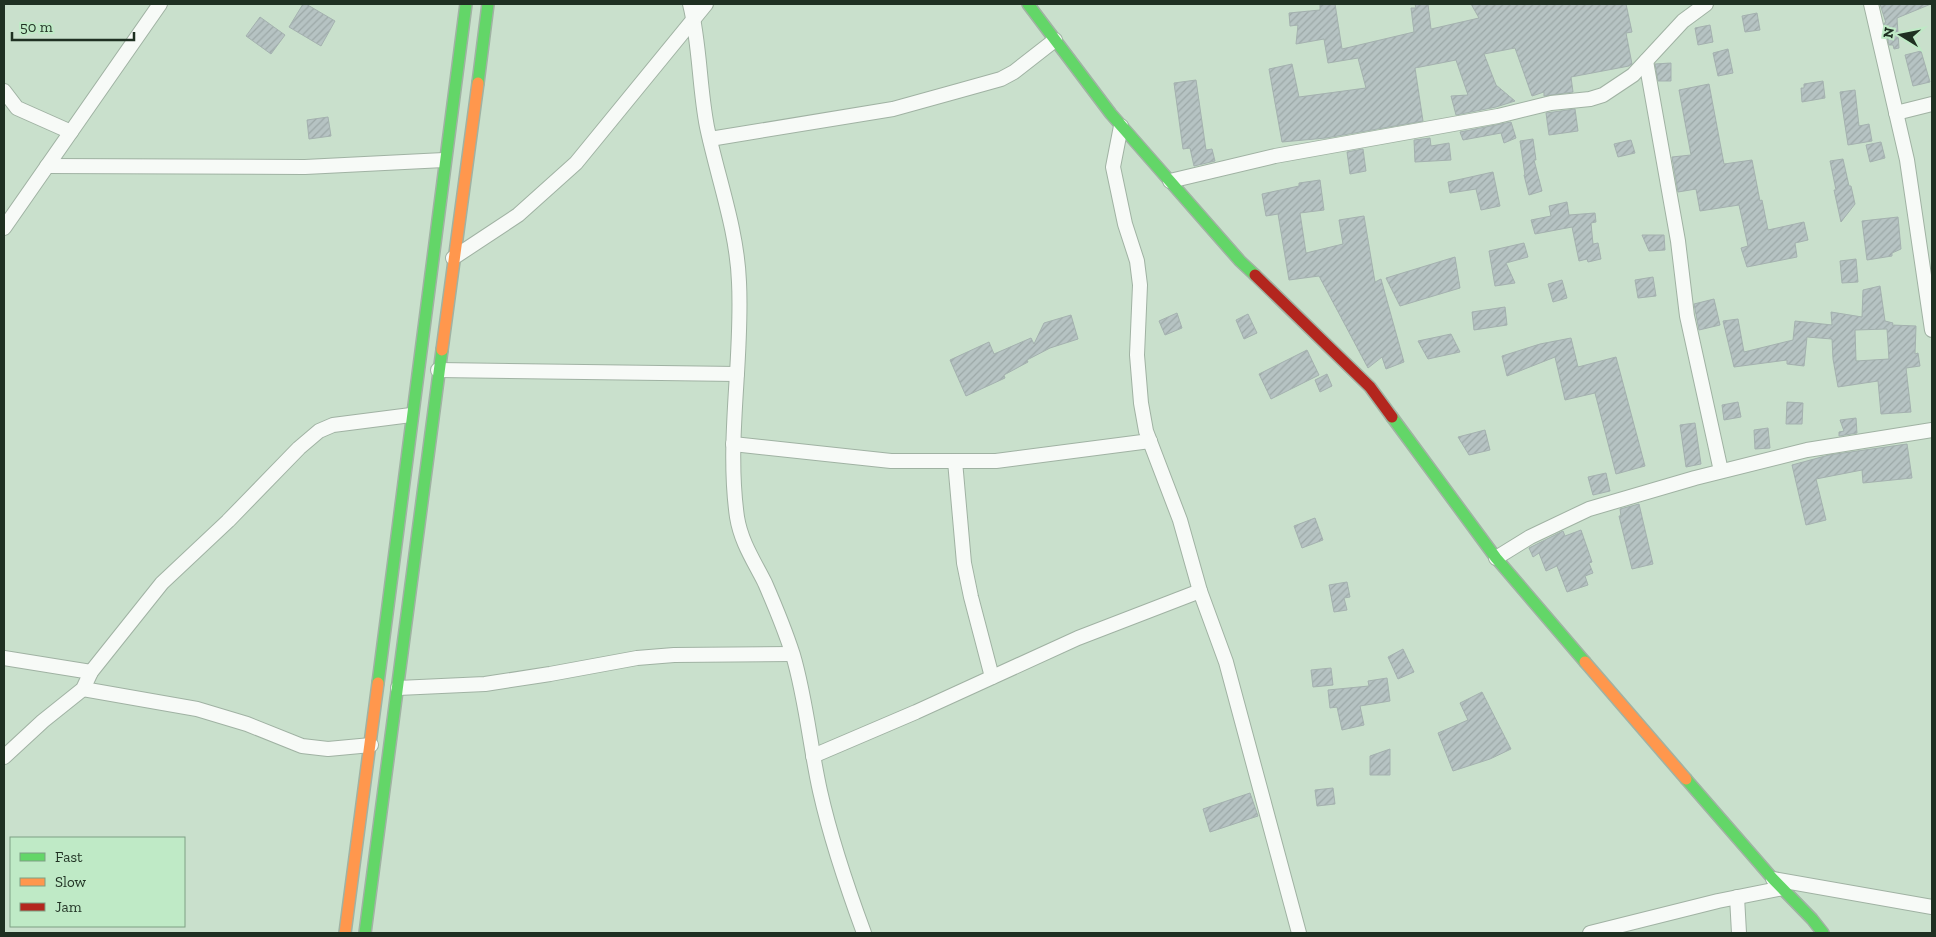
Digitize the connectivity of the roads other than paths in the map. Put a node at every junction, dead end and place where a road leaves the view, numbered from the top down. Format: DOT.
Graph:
graph roads {
  1 [pos="160,4"];
  2 [pos="466,4"];
  3 [pos="488,4"];
  4 [pos="690,4"];
  5 [pos="706,4"];
  6 [pos="1028,4"];
  7 [pos="1706,4"];
  8 [pos="1870,4"];
  9 [pos="694,19"];
  10 [pos="1055,40"];
  11 [pos="1646,61"];
  12 [pos="4,91"];
  13 [pos="1932,104"];
  14 [pos="1896,113"];
  15 [pos="1121,126"];
  16 [pos="71,132"];
  17 [pos="710,139"];
  18 [pos="444,160"];
  19 [pos="47,166"];
  20 [pos="1170,182"];
  21 [pos="5,223"];
  22 [pos="453,258"];
  23 [pos="1932,330"];
  24 [pos="438,370"];
  25 [pos="737,374"];
  26 [pos="411,415"];
  27 [pos="1932,430"];
  28 [pos="1150,440"];
  29 [pos="734,444"];
  30 [pos="955,461"];
  31 [pos="1720,471"];
  32 [pos="1496,558"];
  33 [pos="1200,592"];
  34 [pos="792,654"];
  35 [pos="4,658"];
  36 [pos="92,672"];
  37 [pos="992,677"];
  38 [pos="398,688"];
  39 [pos="83,689"];
  40 [pos="371,745"];
  41 [pos="813,756"];
  42 [pos="4,758"];
  43 [pos="1778,884"];
  44 [pos="1737,897"];
  45 [pos="1932,907"];
  46 [pos="345,933"];
  47 [pos="364,933"];
  48 [pos="864,933"];
  49 [pos="1299,933"];
  50 [pos="1590,933"];
  51 [pos="1739,933"];
  52 [pos="1823,933"];
  1 -- 16 [label="street"];
  2 -- 18 [label="main road"];
  3 -- 22 [label="main road"];
  4 -- 9 [label="street"];
  5 -- 9 [label="street"];
  6 -- 10 [label="main road"];
  7 -- 11 [label="street"];
  8 -- 14 [label="street"];
  9 -- 17 [label="street"];
  9 -- 22 [label="street"];
  10 -- 15 [label="main road"];
  10 -- 17 [label="street"];
  11 -- 20 [label="street"];
  11 -- 31 [label="street"];
  12 -- 16 [label="street"];
  13 -- 14 [label="street"];
  14 -- 23 [label="street"];
  15 -- 20 [label="main road"];
  15 -- 28 [label="street"];
  16 -- 19 [label="street"];
  17 -- 25 [label="street"];
  18 -- 19 [label="street"];
  18 -- 26 [label="main road"];
  19 -- 21 [label="street"];
  20 -- 32 [label="main road"];
  22 -- 24 [label="main road"];
  24 -- 25 [label="street"];
  24 -- 38 [label="main road"];
  25 -- 29 [label="street"];
  26 -- 36 [label="street"];
  26 -- 40 [label="main road"];
  27 -- 31 [label="street"];
  28 -- 30 [label="street"];
  28 -- 33 [label="street"];
  29 -- 30 [label="street"];
  29 -- 34 [label="street"];
  30 -- 37 [label="street"];
  31 -- 32 [label="street"];
  32 -- 43 [label="main road"];
  33 -- 37 [label="street"];
  33 -- 49 [label="street"];
  34 -- 38 [label="street"];
  34 -- 41 [label="street"];
  35 -- 36 [label="street"];
  36 -- 39 [label="street"];
  37 -- 41 [label="street"];
  38 -- 47 [label="main road"];
  39 -- 40 [label="street"];
  39 -- 42 [label="street"];
  40 -- 46 [label="main road"];
  41 -- 48 [label="street"];
  43 -- 44 [label="street"];
  43 -- 45 [label="street"];
  43 -- 52 [label="main road"];
  44 -- 50 [label="street"];
  44 -- 51 [label="street"];
}
